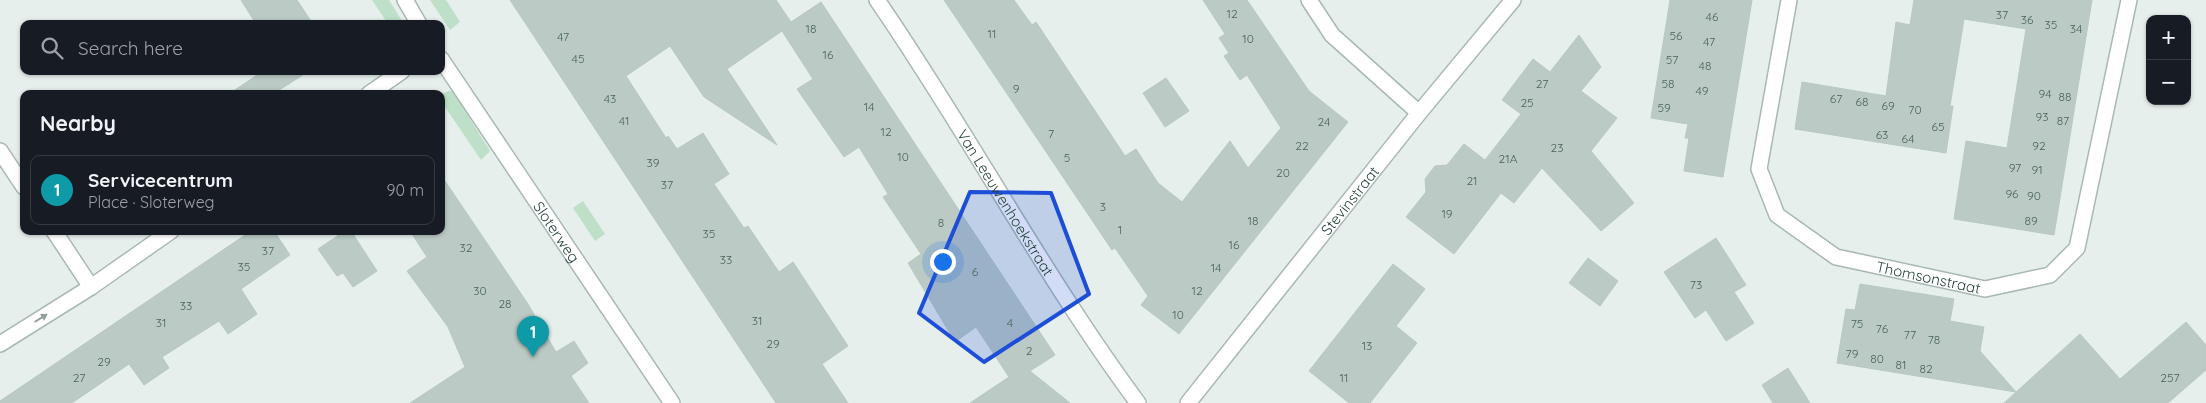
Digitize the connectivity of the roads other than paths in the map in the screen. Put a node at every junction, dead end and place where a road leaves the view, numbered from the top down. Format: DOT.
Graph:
graph roads {
  1 [pos="405,0"];
  2 [pos="877,0"];
  3 [pos="1309,0"];
  4 [pos="1513,0"];
  5 [pos="1789,0"];
  6 [pos="2129,0"];
  7 [pos="417,20"];
  8 [pos="445,65"];
  9 [pos="396,75"];
  10 [pos="375,90"];
  11 [pos="1419,113"];
  12 [pos="0,151"];
  13 [pos="20,180"];
  14 [pos="57,235"];
  15 [pos="165,235"];
  16 [pos="91,287"];
  17 [pos="0,344"];
  18 [pos="672,403"];
  19 [pos="1138,403"];
  20 [pos="1188,403"];
  1 -- 7 [label="street"];
  2 -- 19 [label="street, Van Leeuwenhoekstraat"];
  3 -- 11 [label="street"];
  4 -- 11 [label="street, Stevinstraat"];
  5 -- 6 [label="street, Thomsonstraat"];
  8 -- 18 [label="street, Sloterweg"];
  9 -- 10 [label="street"];
  11 -- 20 [label="street, Stevinstraat"];
  12 -- 13 [label="street"];
  14 -- 16 [label="street"];
  15 -- 16 [label="street"];
  17 -- 16 [label="street, one-way"];
}
